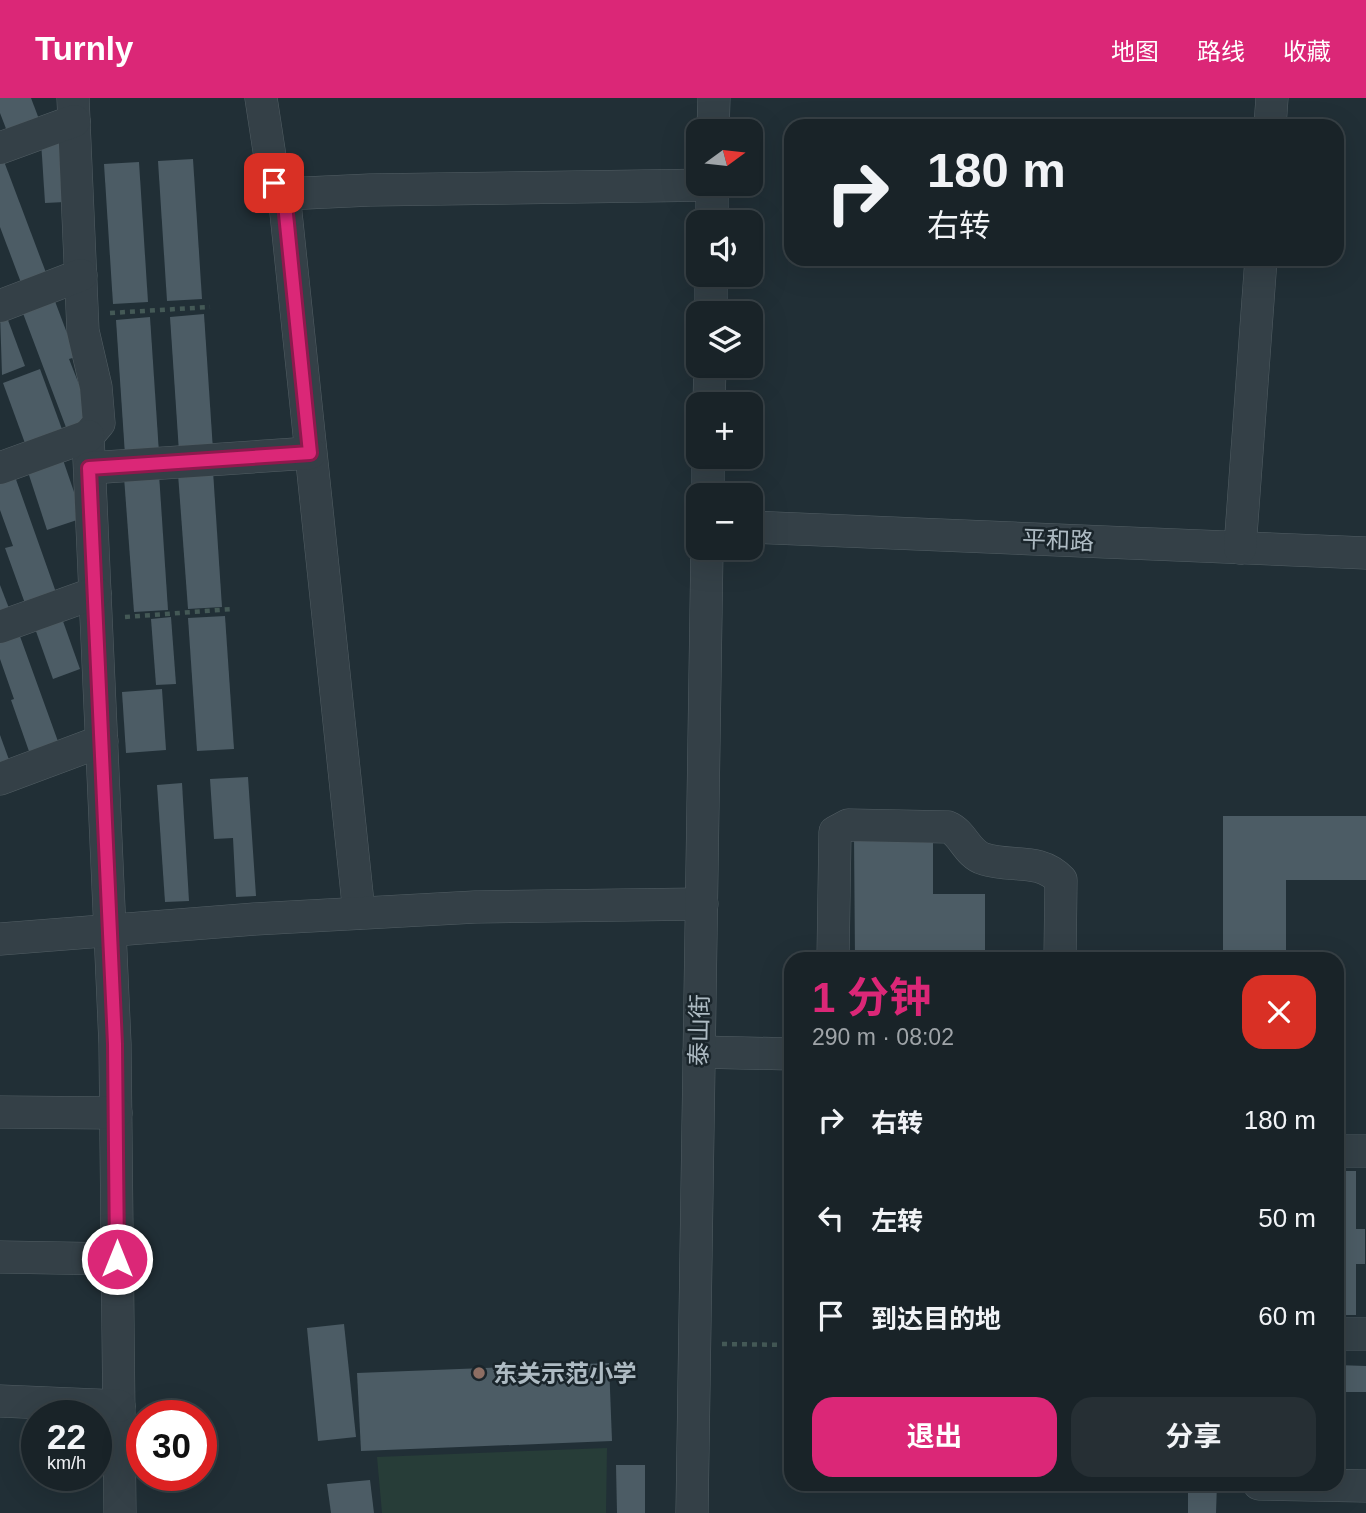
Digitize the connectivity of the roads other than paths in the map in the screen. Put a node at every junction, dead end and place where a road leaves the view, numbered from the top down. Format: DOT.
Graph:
graph roads {
  1 [pos="261,98"];
  2 [pos="714,98"];
  3 [pos="1272,98"];
  4 [pos="73,109"];
  5 [pos="713,119"];
  6 [pos="1270,119"];
  7 [pos="0,149"];
  8 [pos="686,184"];
  9 [pos="284,194"];
  10 [pos="1260,266"];
  11 [pos="81,275"];
  12 [pos="0,306"];
  13 [pos="88,436"];
  14 [pos="310,453"];
  15 [pos="0,468"];
  16 [pos="89,468"];
  17 [pos="763,528"];
  18 [pos="1240,548"];
  19 [pos="1366,553"];
  20 [pos="707,560"];
  21 [pos="96,606"];
  22 [pos="0,627"];
  23 [pos="102,741"];
  24 [pos="0,779"];
  25 [pos="702,904"];
  26 [pos="359,913"];
  27 [pos="110,930"];
  28 [pos="0,939"];
  29 [pos="833,952"];
  30 [pos="1060,952"];
  31 [pos="699,1052"];
  32 [pos="784,1054"];
  33 [pos="0,1112"];
  34 [pos="116,1113"];
  35 [pos="1344,1151"];
  36 [pos="1366,1151"];
  37 [pos="0,1256"];
  38 [pos="117,1259"];
  39 [pos="1344,1334"];
  40 [pos="1366,1334"];
  41 [pos="0,1401"];
  42 [pos="119,1406"];
  43 [pos="1344,1486"];
  44 [pos="1366,1486"];
  45 [pos="120,1513"];
  46 [pos="692,1513"];
  1 -- 9 [label="street"];
  2 -- 5 [label="street"];
  3 -- 6 [label="street"];
  4 -- 7 [label="street"];
  4 -- 11 [label="street"];
  8 -- 9 [label="street"];
  9 -- 14 [label="street"];
  10 -- 18 [label="street"];
  11 -- 12 [label="street"];
  11 -- 13 [label="street"];
  13 -- 15 [label="street"];
  13 -- 16 [label="street"];
  14 -- 16 [label="street"];
  14 -- 26 [label="street"];
  16 -- 21 [label="street"];
  17 -- 18 [label="street, 平和路"];
  18 -- 19 [label="street, 平和路"];
  20 -- 25 [label="street, 泰山街"];
  21 -- 22 [label="street"];
  21 -- 23 [label="street"];
  23 -- 24 [label="street"];
  23 -- 27 [label="street"];
  25 -- 26 [label="street"];
  25 -- 31 [label="street, 泰山街"];
  26 -- 27 [label="street"];
  27 -- 28 [label="street"];
  27 -- 34 [label="street"];
  29 -- 30 [label="street"];
  31 -- 32 [label="street"];
  31 -- 46 [label="street, 泰山街"];
  33 -- 34 [label="street"];
  34 -- 38 [label="street"];
  35 -- 36 [label="street"];
  37 -- 38 [label="street"];
  38 -- 42 [label="street"];
  39 -- 40 [label="street"];
  41 -- 42 [label="street"];
  42 -- 45 [label="street"];
  43 -- 44 [label="street"];
}
